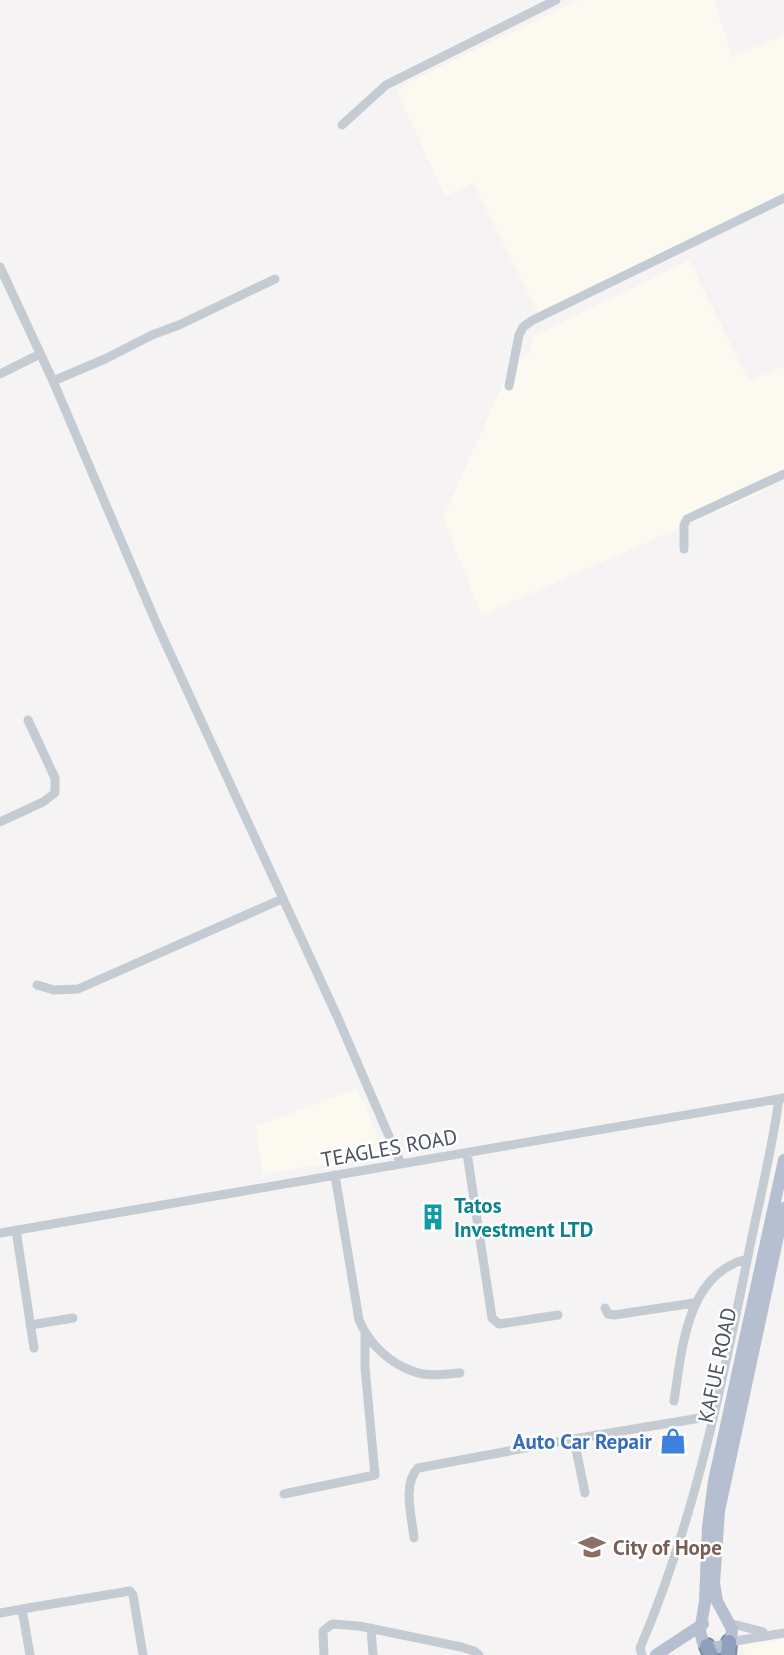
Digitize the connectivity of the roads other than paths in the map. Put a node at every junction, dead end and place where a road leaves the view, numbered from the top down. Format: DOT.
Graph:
graph roads {
  1 [pos="556,0"];
  2 [pos="342,125"];
  3 [pos="784,198"];
  4 [pos="0,267"];
  5 [pos="275,279"];
  6 [pos="40,354"];
  7 [pos="0,374"];
  8 [pos="53,381"];
  9 [pos="509,386"];
  10 [pos="784,474"];
  11 [pos="684,549"];
  12 [pos="28,720"];
  13 [pos="0,822"];
  14 [pos="282,899"];
  15 [pos="37,985"];
  16 [pos="781,1099"];
  17 [pos="467,1153"];
  18 [pos="784,1160"];
  19 [pos="401,1164"];
  20 [pos="335,1175"];
  21 [pos="784,1208"];
  22 [pos="1,1230"];
  23 [pos="16,1230"];
  24 [pos="747,1259"];
  25 [pos="694,1303"];
  26 [pos="606,1308"];
  27 [pos="558,1315"];
  28 [pos="73,1318"];
  29 [pos="30,1325"];
  30 [pos="365,1334"];
  31 [pos="34,1348"];
  32 [pos="460,1374"];
  33 [pos="674,1401"];
  34 [pos="712,1416"];
  35 [pos="574,1439"];
  36 [pos="284,1493"];
  37 [pos="584,1493"];
  38 [pos="414,1538"];
  39 [pos="22,1609"];
  40 [pos="0,1613"];
  41 [pos="728,1623"];
  42 [pos="703,1624"];
  43 [pos="371,1628"];
  44 [pos="780,1633"];
  45 [pos="728,1646"];
  46 [pos="708,1649"];
  47 [pos="661,1651"];
  48 [pos="30,1655"];
  49 [pos="143,1655"];
  50 [pos="324,1655"];
  51 [pos="373,1655"];
  52 [pos="479,1655"];
  53 [pos="642,1655"];
  1 -- 2 [label="street"];
  3 -- 9 [label="street"];
  4 -- 6 [label="street"];
  5 -- 8 [label="street"];
  6 -- 7 [label="street"];
  6 -- 8 [label="street"];
  8 -- 14 [label="street"];
  10 -- 11 [label="street"];
  12 -- 13 [label="street"];
  14 -- 15 [label="street"];
  14 -- 19 [label="street"];
  16 -- 17 [label="street, TEAGLES ROAD"];
  16 -- 24 [label="street"];
  17 -- 19 [label="street, TEAGLES ROAD"];
  17 -- 27 [label="street"];
  18 -- 42 [label="main road, KAFUE ROAD"];
  19 -- 20 [label="street, TEAGLES ROAD"];
  20 -- 23 [label="street, TEAGLES ROAD"];
  20 -- 30 [label="street"];
  21 -- 41 [label="main road, KAFUE ROAD"];
  22 -- 23 [label="street, TEAGLES ROAD"];
  23 -- 29 [label="street"];
  24 -- 25 [label="street"];
  24 -- 34 [label="street"];
  25 -- 26 [label="street"];
  25 -- 33 [label="street"];
  28 -- 29 [label="street"];
  29 -- 31 [label="street"];
  30 -- 32 [label="street"];
  30 -- 36 [label="street"];
  34 -- 35 [label="street"];
  34 -- 53 [label="street"];
  35 -- 37 [label="street"];
  35 -- 38 [label="street"];
  39 -- 40 [label="street"];
  39 -- 48 [label="street"];
  39 -- 49 [label="street"];
  41 -- 42 [label="main road"];
  41 -- 44 [label="street"];
  41 -- 45 [label="main road"];
  42 -- 46 [label="main road"];
  42 -- 47 [label="main road"];
  43 -- 50 [label="street"];
  43 -- 51 [label="street"];
  43 -- 52 [label="street"];
  44 -- 45 [label="street"];
  45 -- 46 [label="main road"];
  46 -- 47 [label="main road"];
}
